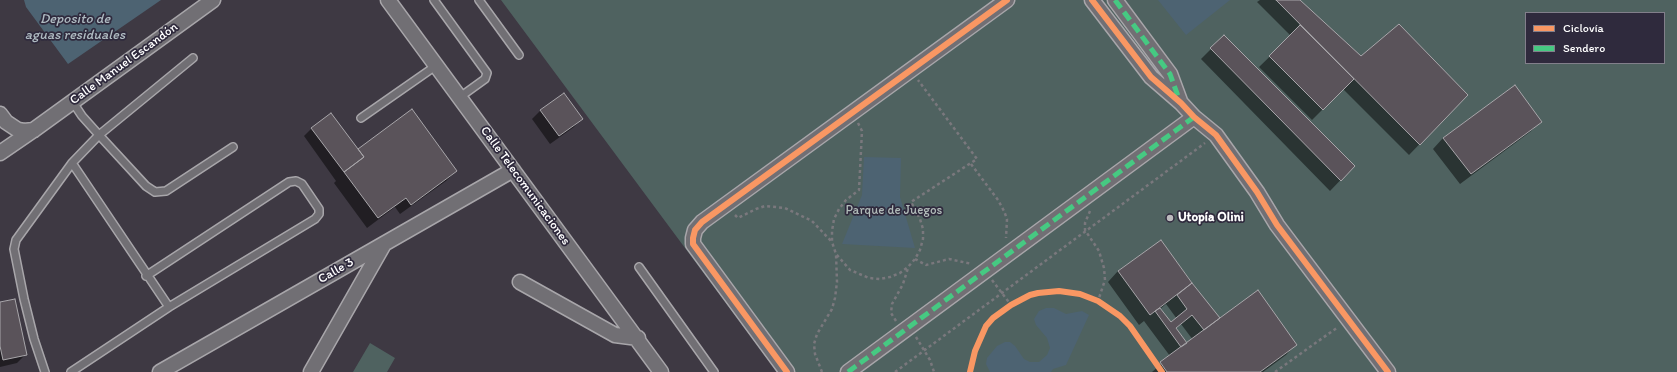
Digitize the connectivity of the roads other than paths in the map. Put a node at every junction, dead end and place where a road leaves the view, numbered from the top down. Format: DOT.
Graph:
graph roads {
  1 [pos="213,0"];
  2 [pos="388,0"];
  3 [pos="434,0"];
  4 [pos="479,0"];
  5 [pos="1007,0"];
  6 [pos="1092,0"];
  7 [pos="1115,0"];
  8 [pos="518,55"];
  9 [pos="193,58"];
  10 [pos="437,65"];
  11 [pos="460,97"];
  12 [pos="72,101"];
  13 [pos="1181,103"];
  14 [pos="0,114"];
  15 [pos="1194,117"];
  16 [pos="361,118"];
  17 [pos="35,129"];
  18 [pos="99,135"];
  19 [pos="233,147"];
  20 [pos="0,153"];
  21 [pos="72,163"];
  22 [pos="513,170"];
  23 [pos="384,243"];
  24 [pos="639,267"];
  25 [pos="146,276"];
  26 [pos="520,282"];
  27 [pos="169,307"];
  28 [pos="638,338"];
  29 [pos="45,372"];
  30 [pos="72,372"];
  31 [pos="160,372"];
  32 [pos="311,372"];
  33 [pos="662,372"];
  34 [pos="714,372"];
  35 [pos="787,372"];
  36 [pos="848,372"];
  37 [pos="1388,372"];
  1 -- 12 [label="street, Calle Manuel Escandón"];
  2 -- 10 [label="street, Calle Telecomunicaciones"];
  3 -- 11 [label="lane"];
  4 -- 8 [label="lane"];
  5 -- 35 [label="street"];
  6 -- 13 [label="street"];
  7 -- 13 [label="street"];
  9 -- 18 [label="lane"];
  10 -- 11 [label="street, Calle Telecomunicaciones"];
  10 -- 16 [label="lane"];
  11 -- 22 [label="street, Calle Telecomunicaciones"];
  12 -- 17 [label="street, Calle Manuel Escandón"];
  12 -- 18 [label="lane"];
  13 -- 15 [label="street"];
  14 -- 17 [label="street"];
  15 -- 36 [label="street"];
  15 -- 37 [label="street"];
  17 -- 20 [label="street, Calle Manuel Escandón"];
  18 -- 19 [label="lane"];
  18 -- 21 [label="lane"];
  21 -- 25 [label="lane"];
  21 -- 29 [label="lane"];
  22 -- 23 [label="street, Calle 3"];
  22 -- 28 [label="street, Calle Telecomunicaciones"];
  23 -- 31 [label="street, Calle 3"];
  23 -- 32 [label="street"];
  24 -- 34 [label="lane"];
  25 -- 27 [label="lane"];
  25 -- 27 [label="lane"];
  26 -- 28 [label="street"];
  27 -- 30 [label="lane"];
  28 -- 33 [label="street, Calle Telecomunicaciones"];
}
